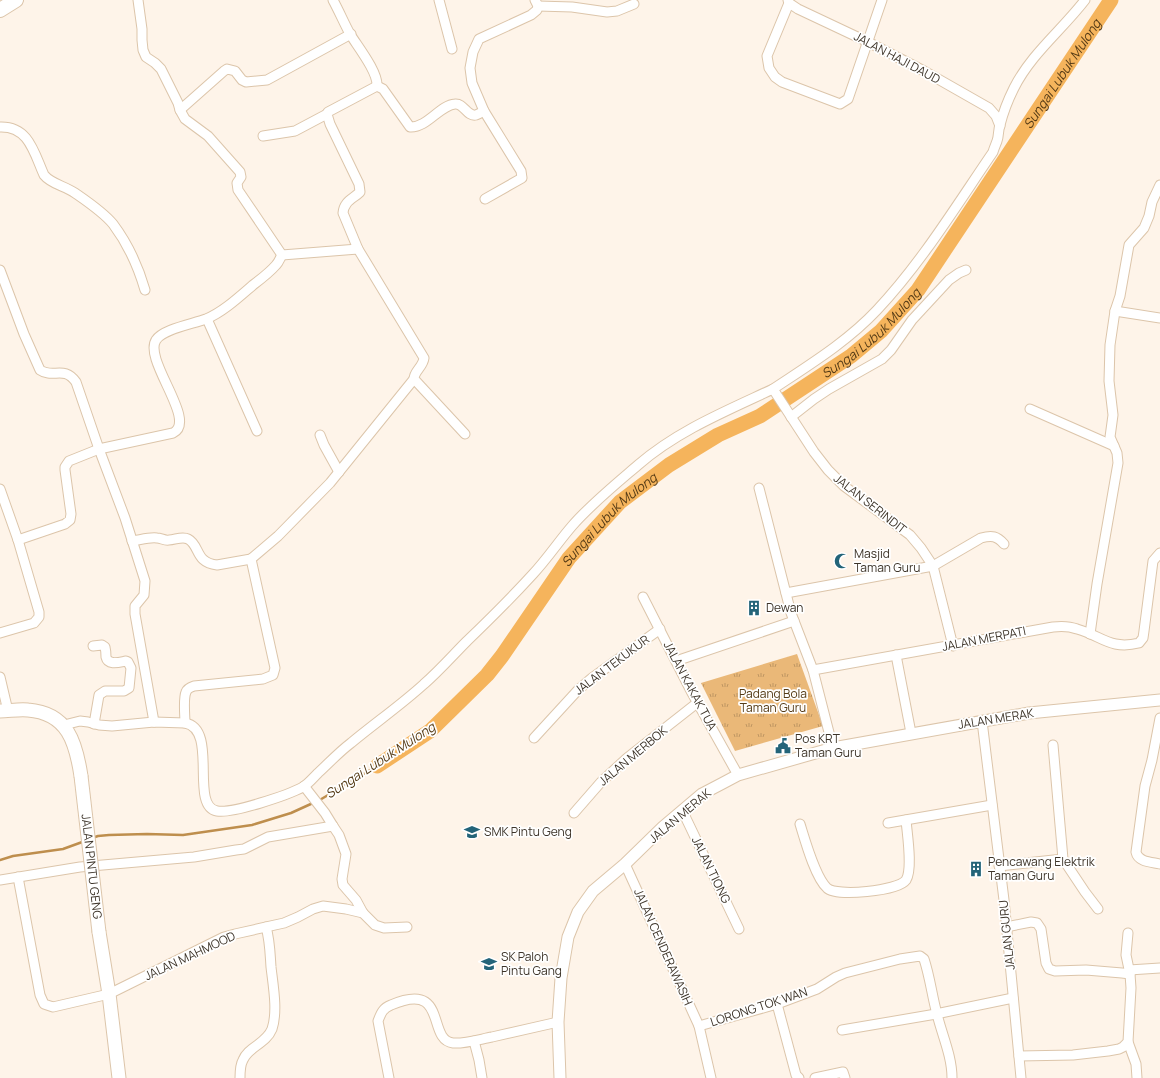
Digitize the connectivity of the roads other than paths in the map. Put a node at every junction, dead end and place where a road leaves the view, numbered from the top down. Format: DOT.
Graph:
graph roads {
  1 [pos="16,0"];
  2 [pos="138,0"];
  3 [pos="333,0"];
  4 [pos="439,0"];
  5 [pos="882,0"];
  6 [pos="1085,0"];
  7 [pos="789,2"];
  8 [pos="536,3"];
  9 [pos="634,4"];
  10 [pos="0,10"];
  11 [pos="351,34"];
  12 [pos="868,42"];
  13 [pos="452,49"];
  14 [pos="377,86"];
  15 [pos="180,110"];
  16 [pos="484,111"];
  17 [pos="327,114"];
  18 [pos="1000,126"];
  19 [pos="0,127"];
  20 [pos="263,136"];
  21 [pos="1160,185"];
  22 [pos="485,199"];
  23 [pos="358,250"];
  24 [pos="282,255"];
  25 [pos="0,270"];
  26 [pos="966,270"];
  27 [pos="145,290"];
  28 [pos="1115,311"];
  29 [pos="1160,318"];
  30 [pos="207,319"];
  31 [pos="414,379"];
  32 [pos="774,390"];
  33 [pos="1030,409"];
  34 [pos="790,415"];
  35 [pos="258,431"];
  36 [pos="465,434"];
  37 [pos="320,435"];
  38 [pos="1114,446"];
  39 [pos="99,449"];
  40 [pos="339,472"];
  41 [pos="759,488"];
  42 [pos="0,489"];
  43 [pos="18,540"];
  44 [pos="132,541"];
  45 [pos="1004,544"];
  46 [pos="1160,553"];
  47 [pos="251,559"];
  48 [pos="933,566"];
  49 [pos="786,593"];
  50 [pos="643,597"];
  51 [pos="794,621"];
  52 [pos="660,629"];
  53 [pos="0,633"];
  54 [pos="1090,634"];
  55 [pos="93,646"];
  56 [pos="953,646"];
  57 [pos="896,655"];
  58 [pos="676,661"];
  59 [pos="813,670"];
  60 [pos="0,677"];
  61 [pos="1160,700"];
  62 [pos="697,703"];
  63 [pos="4,711"];
  64 [pos="1160,718"];
  65 [pos="982,721"];
  66 [pos="154,722"];
  67 [pos="185,723"];
  68 [pos="94,724"];
  69 [pos="64,725"];
  70 [pos="911,733"];
  71 [pos="534,738"];
  72 [pos="1053,745"];
  73 [pos="833,748"];
  74 [pos="1156,760"];
  75 [pos="738,775"];
  76 [pos="308,790"];
  77 [pos="992,805"];
  78 [pos="683,812"];
  79 [pos="574,813"];
  80 [pos="906,820"];
  81 [pos="888,823"];
  82 [pos="800,824"];
  83 [pos="333,826"];
  84 [pos="1063,859"];
  85 [pos="625,864"];
  86 [pos="1160,864"];
  87 [pos="999,866"];
  88 [pos="18,877"];
  89 [pos="0,880"];
  90 [pos="1098,909"];
  91 [pos="363,913"];
  92 [pos="266,927"];
  93 [pos="407,927"];
  94 [pos="1006,927"];
  95 [pos="739,929"];
  96 [pos="1128,933"];
  97 [pos="1160,968"];
  98 [pos="1129,972"];
  99 [pos="109,994"];
  100 [pos="1013,998"];
  101 [pos="777,1004"];
  102 [pos="936,1014"];
  103 [pos="558,1022"];
  104 [pos="699,1026"];
  105 [pos="842,1030"];
  106 [pos="474,1041"];
  107 [pos="1126,1044"];
  108 [pos="1019,1056"];
  109 [pos="119,1078"];
  110 [pos="240,1078"];
  111 [pos="389,1078"];
  112 [pos="482,1078"];
  113 [pos="560,1078"];
  114 [pos="711,1078"];
  115 [pos="799,1078"];
  116 [pos="815,1078"];
  117 [pos="845,1078"];
  118 [pos="952,1078"];
  119 [pos="1021,1078"];
  120 [pos="1136,1078"];
  1 -- 10 [label="main road"];
  2 -- 15 [label="street"];
  3 -- 11 [label="street"];
  4 -- 13 [label="street"];
  5 -- 12 [label="street"];
  6 -- 18 [label="street"];
  7 -- 12 [label="street, JALAN HAJI DAUD"];
  7 -- 12 [label="street"];
  8 -- 9 [label="street"];
  8 -- 16 [label="street"];
  11 -- 14 [label="street"];
  11 -- 15 [label="street"];
  12 -- 18 [label="street, JALAN HAJI DAUD"];
  14 -- 16 [label="street"];
  14 -- 17 [label="street"];
  15 -- 24 [label="street"];
  16 -- 22 [label="street"];
  17 -- 20 [label="street"];
  17 -- 23 [label="street"];
  18 -- 32 [label="street"];
  19 -- 27 [label="street"];
  21 -- 28 [label="street"];
  23 -- 24 [label="street"];
  23 -- 31 [label="street"];
  24 -- 30 [label="street"];
  25 -- 39 [label="street"];
  26 -- 34 [label="street"];
  28 -- 29 [label="street"];
  28 -- 38 [label="street"];
  30 -- 35 [label="street"];
  30 -- 39 [label="street"];
  31 -- 36 [label="street"];
  31 -- 40 [label="street"];
  32 -- 34 [label="street, JALAN SERINDIT"];
  32 -- 76 [label="street"];
  33 -- 38 [label="street"];
  34 -- 48 [label="street, JALAN SERINDIT"];
  37 -- 40 [label="street"];
  38 -- 54 [label="street"];
  39 -- 43 [label="street"];
  39 -- 44 [label="street"];
  40 -- 47 [label="street"];
  41 -- 49 [label="street"];
  42 -- 43 [label="street"];
  43 -- 53 [label="street"];
  44 -- 47 [label="street"];
  44 -- 66 [label="street"];
  45 -- 48 [label="street"];
  46 -- 54 [label="street, JALAN MERPATI"];
  47 -- 67 [label="street"];
  48 -- 49 [label="street"];
  48 -- 56 [label="street, JALAN SERINDIT"];
  49 -- 51 [label="street"];
  50 -- 52 [label="street, JALAN KAKAK TUA"];
  51 -- 58 [label="street"];
  51 -- 59 [label="street"];
  52 -- 58 [label="street, JALAN KAKAK TUA"];
  52 -- 71 [label="street, JALAN TEKUKUR"];
  54 -- 56 [label="street, JALAN MERPATI"];
  55 -- 68 [label="street"];
  56 -- 57 [label="street, JALAN MERPATI"];
  57 -- 59 [label="street, JALAN MERPATI"];
  57 -- 70 [label="street"];
  58 -- 62 [label="street, JALAN KAKAK TUA"];
  59 -- 73 [label="street"];
  60 -- 63 [label="street"];
  61 -- 65 [label="street, JALAN MERAK"];
  62 -- 75 [label="street, JALAN KAKAK TUA"];
  62 -- 79 [label="street, JALAN MERBOK"];
  63 -- 69 [label="main road"];
  64 -- 74 [label="street"];
  65 -- 70 [label="street, JALAN MERAK"];
  65 -- 77 [label="street, JALAN GURU"];
  66 -- 67 [label="street"];
  66 -- 68 [label="street"];
  67 -- 76 [label="street"];
  68 -- 69 [label="street"];
  69 -- 99 [label="main road, JALAN PINTU GENG, bridge"];
  70 -- 73 [label="street, JALAN MERAK"];
  72 -- 84 [label="street"];
  73 -- 75 [label="street, JALAN MERAK"];
  74 -- 86 [label="street"];
  75 -- 78 [label="street, JALAN MERAK"];
  76 -- 83 [label="street"];
  77 -- 80 [label="street"];
  77 -- 87 [label="street, JALAN GURU"];
  78 -- 85 [label="street, JALAN MERAK"];
  78 -- 95 [label="street, JALAN TIONG"];
  80 -- 81 [label="street"];
  80 -- 82 [label="street"];
  83 -- 88 [label="street"];
  83 -- 91 [label="street"];
  84 -- 87 [label="street"];
  84 -- 90 [label="street"];
  85 -- 103 [label="street, JALAN MERAK"];
  85 -- 104 [label="street, JALAN CENDERAWASIH"];
  87 -- 94 [label="street, JALAN GURU"];
  88 -- 89 [label="street"];
  88 -- 99 [label="street, JALAN MAHMOOD"];
  91 -- 92 [label="street, JALAN MAHMOOD"];
  91 -- 93 [label="street, JALAN MAHMOOD"];
  92 -- 99 [label="street, JALAN MAHMOOD"];
  92 -- 110 [label="street"];
  94 -- 98 [label="street"];
  94 -- 100 [label="street, JALAN GURU"];
  96 -- 98 [label="street"];
  97 -- 98 [label="street"];
  98 -- 107 [label="street"];
  99 -- 109 [label="main road, JALAN PINTU GENG"];
  100 -- 102 [label="street"];
  100 -- 108 [label="street, JALAN GURU"];
  101 -- 102 [label="street, LORONG TOK WAN"];
  101 -- 104 [label="street, LORONG TOK WAN"];
  101 -- 115 [label="street"];
  102 -- 105 [label="street"];
  102 -- 118 [label="street"];
  103 -- 106 [label="street"];
  103 -- 113 [label="street, JALAN MERAK"];
  104 -- 114 [label="street, JALAN CENDERAWASIH"];
  106 -- 111 [label="street"];
  106 -- 112 [label="street"];
  107 -- 108 [label="street"];
  107 -- 120 [label="street"];
  108 -- 119 [label="street, JALAN GURU"];
  116 -- 117 [label="street"];
}
